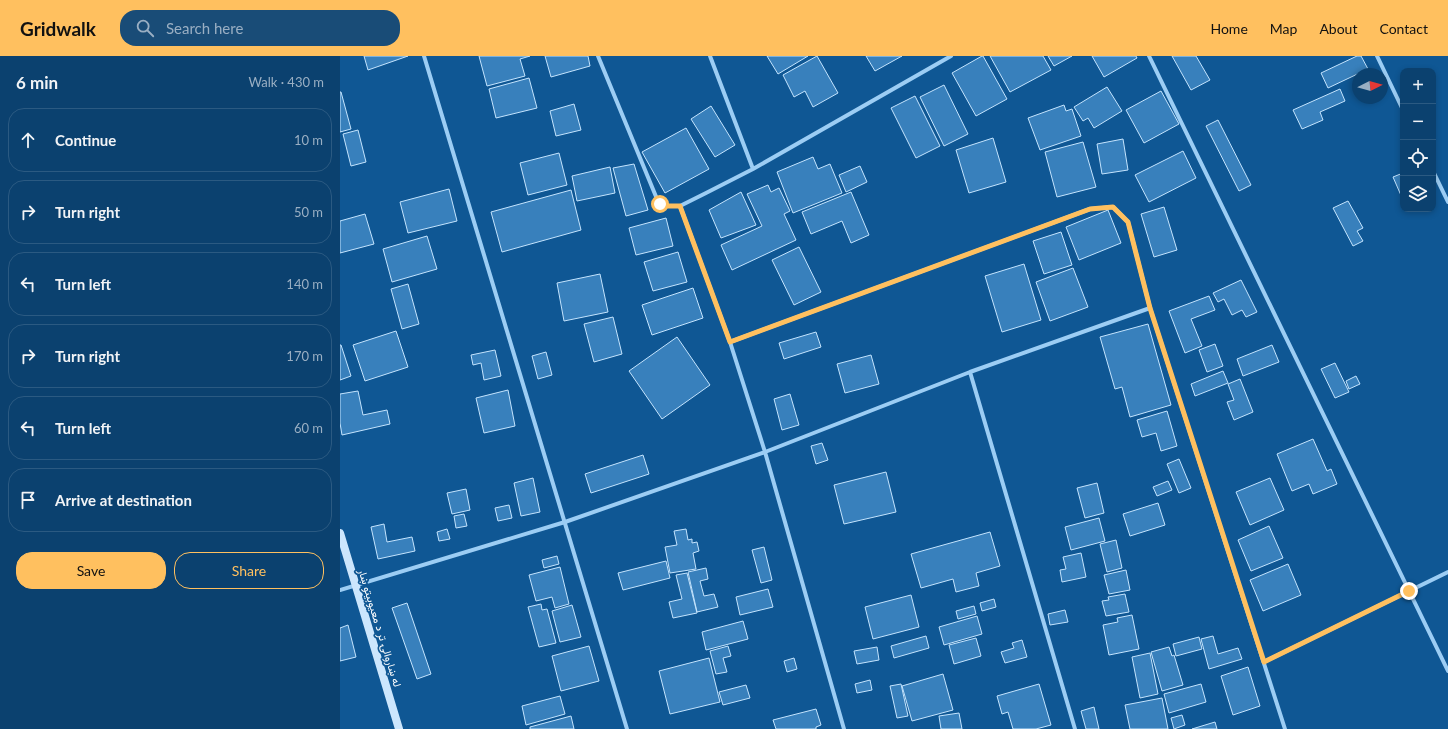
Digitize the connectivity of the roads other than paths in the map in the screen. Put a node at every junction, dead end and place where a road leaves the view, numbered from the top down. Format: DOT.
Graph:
graph roads {
  1 [pos="424,56"];
  2 [pos="598,56"];
  3 [pos="710,56"];
  4 [pos="937,56"];
  5 [pos="950,56"];
  6 [pos="1149,56"];
  7 [pos="1377,56"];
  8 [pos="940,62"];
  9 [pos="1400,104"];
  10 [pos="753,169"];
  11 [pos="1435,176"];
  12 [pos="1448,202"];
  13 [pos="680,206"];
  14 [pos="1150,308"];
  15 [pos="730,342"];
  16 [pos="970,372"];
  17 [pos="765,452"];
  18 [pos="565,522"];
  19 [pos="340,533"];
  20 [pos="1448,572"];
  21 [pos="355,586"];
  22 [pos="340,590"];
  23 [pos="1409,591"];
  24 [pos="1264,662"];
  25 [pos="1448,671"];
  26 [pos="399,729"];
  27 [pos="627,729"];
  28 [pos="844,729"];
  29 [pos="1075,729"];
  30 [pos="1285,729"];
  1 -- 18 [label="street"];
  2 -- 13 [label="street"];
  3 -- 10 [label="street"];
  4 -- 8 [label="street"];
  5 -- 8 [label="street"];
  6 -- 23 [label="street"];
  7 -- 9 [label="street"];
  8 -- 10 [label="street"];
  10 -- 13 [label="street"];
  11 -- 12 [label="street"];
  13 -- 15 [label="street"];
  14 -- 15 [label="street"];
  14 -- 16 [label="street"];
  14 -- 24 [label="street"];
  15 -- 17 [label="street"];
  16 -- 17 [label="street"];
  16 -- 29 [label="street"];
  17 -- 18 [label="street"];
  17 -- 28 [label="street"];
  18 -- 21 [label="street"];
  18 -- 27 [label="street"];
  19 -- 21 [label="street, له ښاروالۍ تر د معیوبیتو ښار"];
  20 -- 23 [label="street"];
  21 -- 22 [label="street"];
  21 -- 26 [label="street, له ښاروالۍ تر د معیوبیتو ښار"];
  23 -- 24 [label="street"];
  23 -- 25 [label="street"];
  24 -- 30 [label="street"];
}
